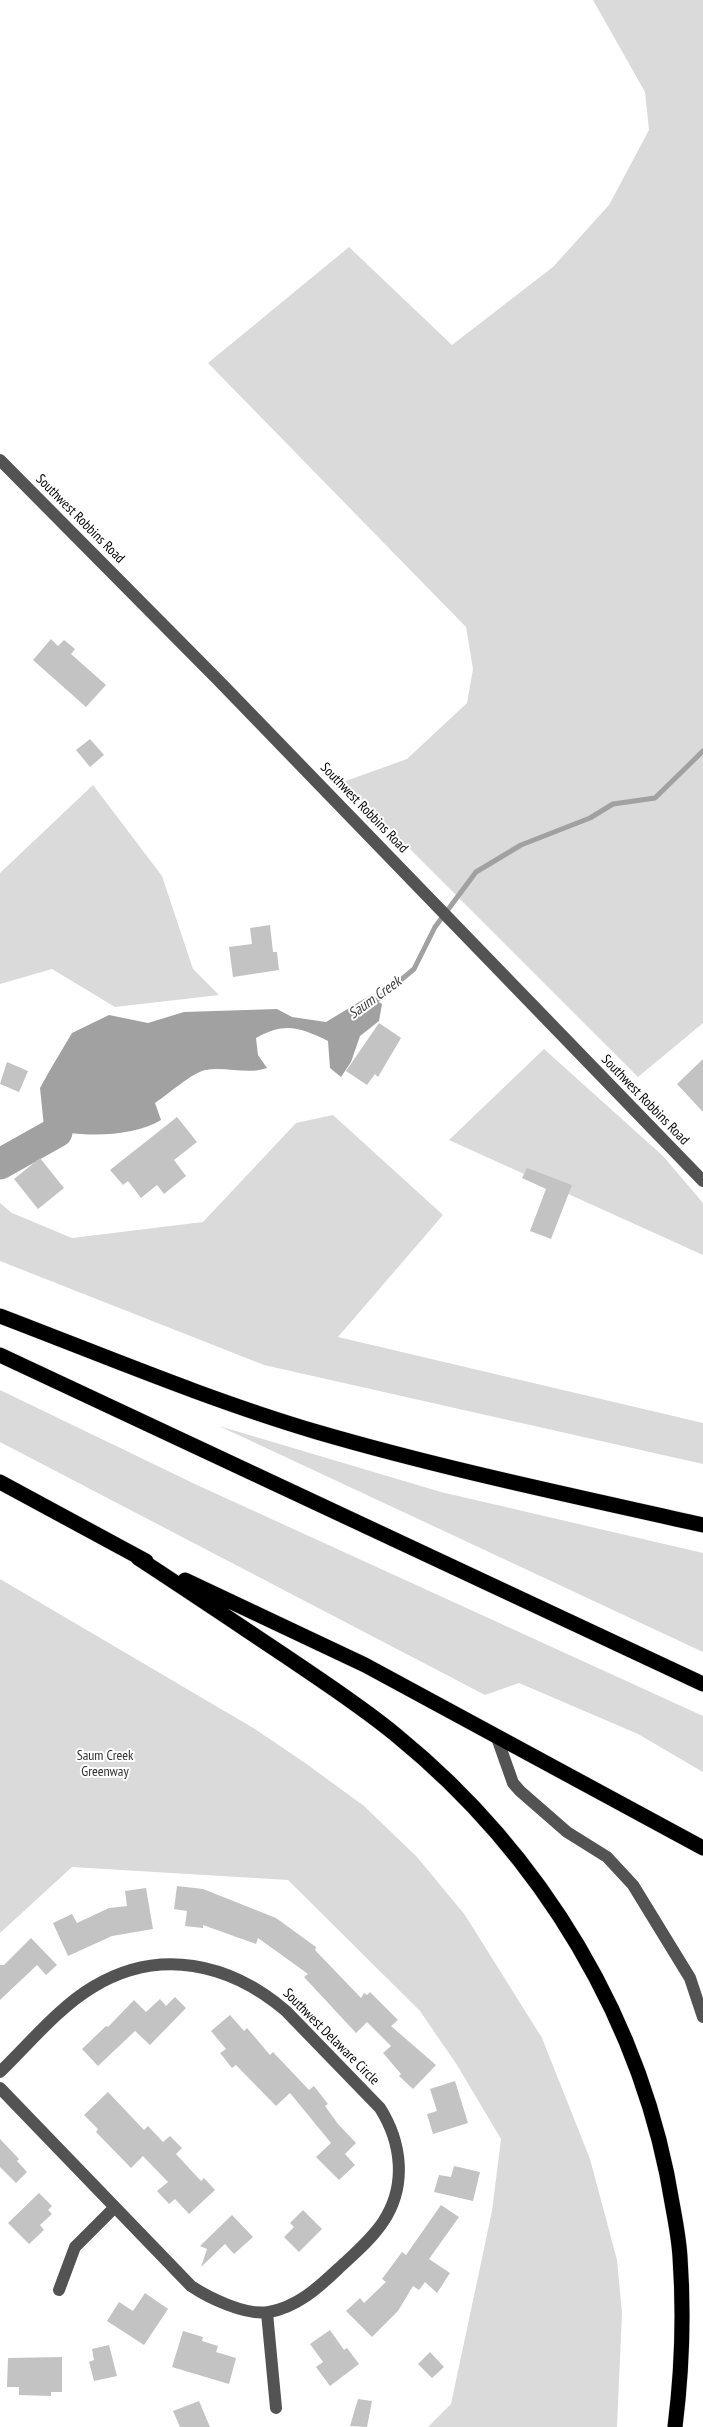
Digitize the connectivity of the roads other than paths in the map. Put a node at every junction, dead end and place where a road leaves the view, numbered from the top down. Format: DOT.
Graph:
graph roads {
  1 [pos="0,460"];
  2 [pos="703,1181"];
  3 [pos="0,1316"];
  4 [pos="0,1355"];
  5 [pos="0,1482"];
  6 [pos="703,1525"];
  7 [pos="138,1558"];
  8 [pos="703,1684"];
  9 [pos="496,1735"];
  10 [pos="703,1848"];
  11 [pos="690,1978"];
  12 [pos="703,1986"];
  13 [pos="703,2017"];
  14 [pos="0,2072"];
  15 [pos="0,2088"];
  16 [pos="114,2208"];
  17 [pos="58,2290"];
  18 [pos="267,2313"];
  19 [pos="276,2408"];
  20 [pos="676,2427"];
  1 -- 2 [label="street, Southwest Robbins Road"];
  3 -- 6 [label="highway"];
  4 -- 8 [label="highway"];
  5 -- 7 [label="highway"];
  7 -- 9 [label="highway"];
  7 -- 20 [label="highway"];
  9 -- 10 [label="highway"];
  9 -- 11 [label="street"];
  11 -- 12 [label="street"];
  11 -- 13 [label="street"];
  14 -- 18 [label="street, Southwest Delaware Circle"];
  15 -- 16 [label="street, Southwest Delaware Circle"];
  16 -- 17 [label="street"];
  16 -- 18 [label="street, Southwest Delaware Circle"];
  18 -- 19 [label="street"];
}
